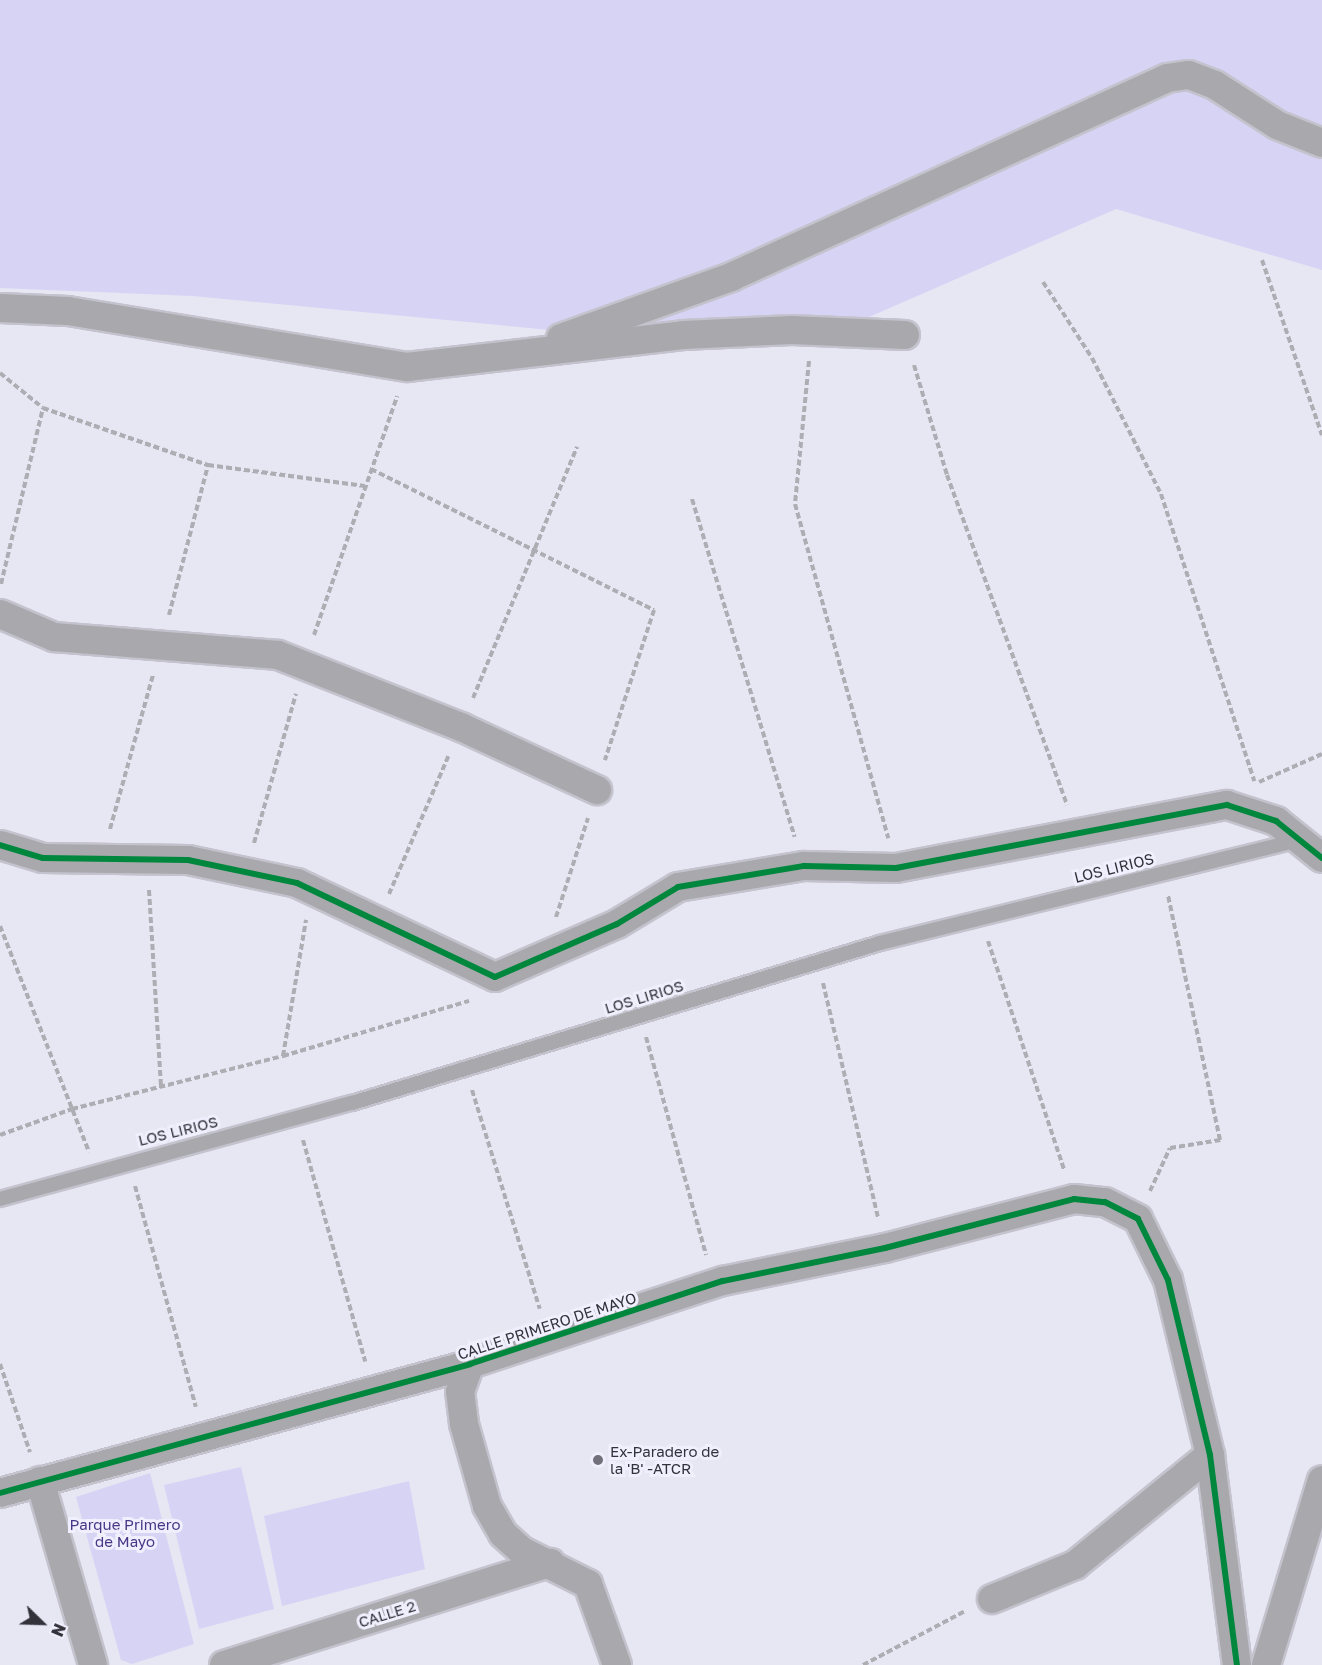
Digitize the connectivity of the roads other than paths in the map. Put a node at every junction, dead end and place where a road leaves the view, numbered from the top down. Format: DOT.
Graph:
graph roads {
  1 [pos="1322,143"];
  2 [pos="0,308"];
  3 [pos="905,335"];
  4 [pos="511,356"];
  5 [pos="0,614"];
  6 [pos="597,790"];
  7 [pos="1301,840"];
  8 [pos="0,845"];
  9 [pos="1322,858"];
  10 [pos="0,1199"];
  11 [pos="470,1364"];
  12 [pos="1210,1455"];
  13 [pos="1322,1480"];
  14 [pos="40,1481"];
  15 [pos="0,1493"];
  16 [pos="550,1563"];
  17 [pos="992,1599"];
  18 [pos="93,1665"];
  19 [pos="224,1665"];
  20 [pos="617,1665"];
  21 [pos="1237,1665"];
  22 [pos="1266,1665"];
  1 -- 4 [label="street"];
  2 -- 4 [label="street"];
  3 -- 4 [label="street"];
  5 -- 6 [label="street"];
  7 -- 8 [label="street"];
  7 -- 9 [label="street"];
  7 -- 10 [label="lane, LOS LIRIOS"];
  11 -- 12 [label="street, CALLE PRIMERO DE MAYO"];
  11 -- 14 [label="street, CALLE PRIMERO DE MAYO"];
  11 -- 16 [label="street"];
  12 -- 17 [label="street"];
  12 -- 21 [label="street"];
  13 -- 22 [label="street"];
  14 -- 15 [label="street, CALLE PRIMERO DE MAYO"];
  14 -- 18 [label="street"];
  16 -- 19 [label="street, CALLE 2"];
  16 -- 20 [label="street"];
}
